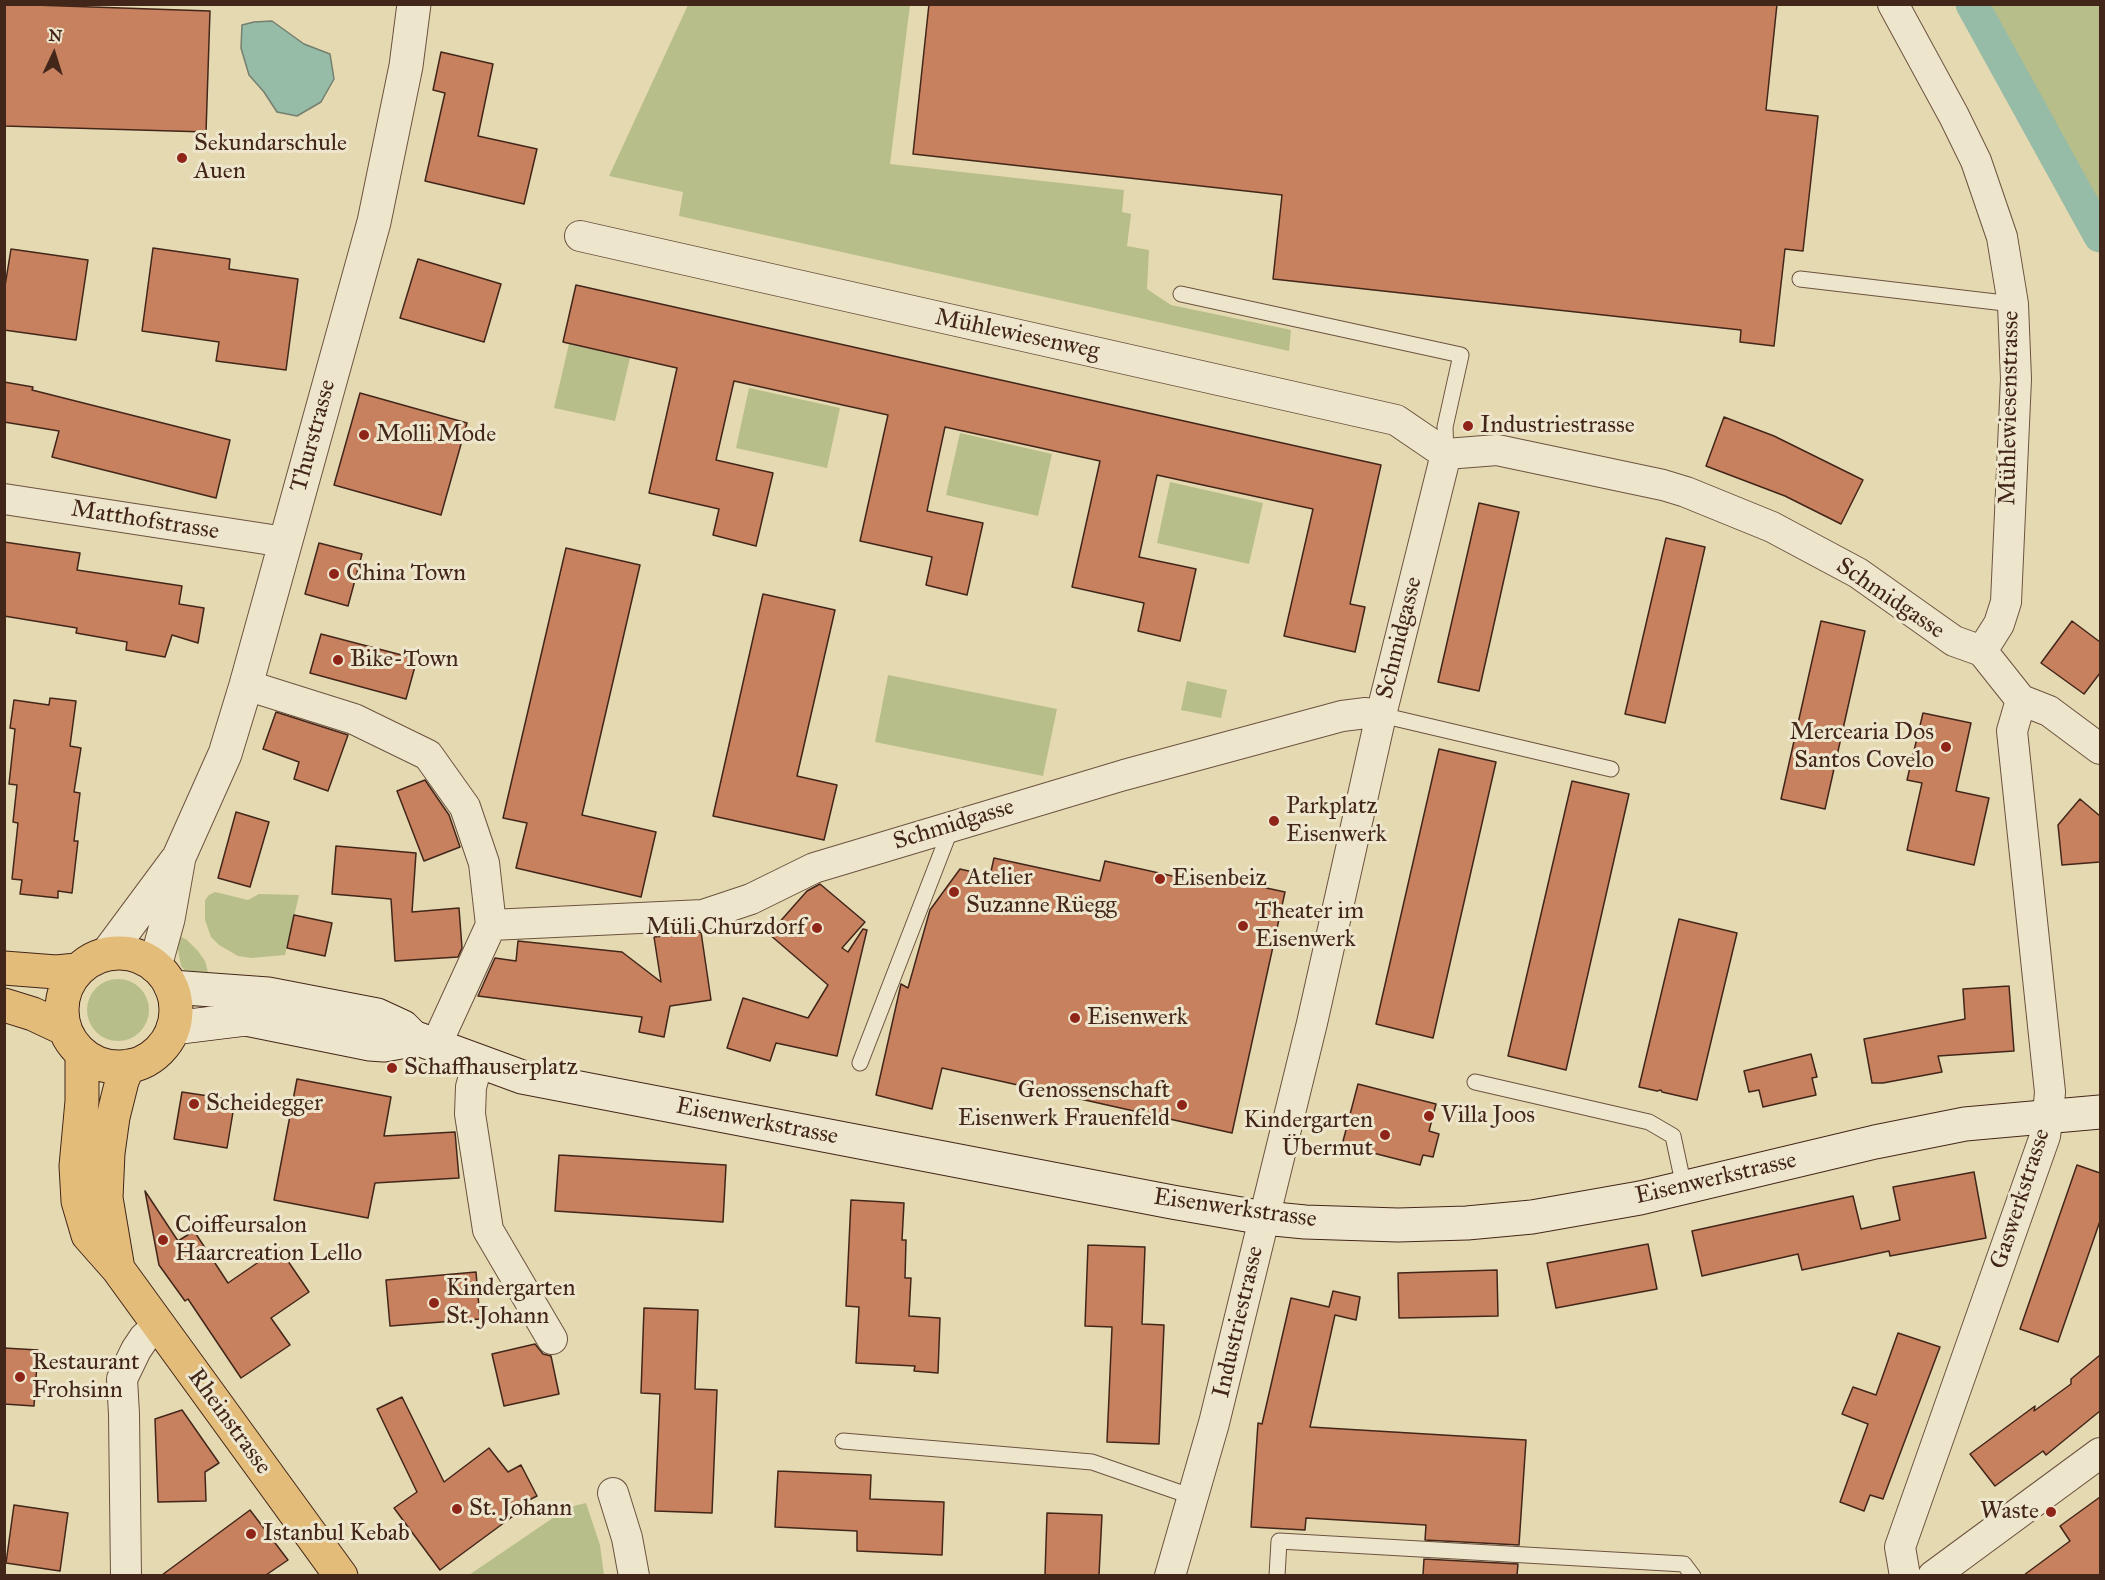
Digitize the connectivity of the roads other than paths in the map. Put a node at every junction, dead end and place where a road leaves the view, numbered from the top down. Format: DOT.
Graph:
graph roads {
  1 [pos="414,4"];
  2 [pos="1893,4"];
  3 [pos="580,236"];
  4 [pos="1800,279"];
  5 [pos="1181,294"];
  6 [pos="2013,304"];
  7 [pos="1446,454"];
  8 [pos="4,499"];
  9 [pos="285,542"];
  10 [pos="1982,651"];
  11 [pos="246,685"];
  12 [pos="2021,700"];
  13 [pos="1382,715"];
  14 [pos="2100,749"];
  15 [pos="1611,769"];
  16 [pos="952,826"];
  17 [pos="179,857"];
  18 [pos="491,925"];
  19 [pos="106,954"];
  20 [pos="4,968"];
  21 [pos="77,970"];
  22 [pos="163,976"];
  23 [pos="4,1005"];
  24 [pos="173,1028"];
  25 [pos="73,1041"];
  26 [pos="425,1041"];
  27 [pos="478,1062"];
  28 [pos="860,1063"];
  29 [pos="128,1066"];
  30 [pos="1475,1082"];
  31 [pos="2048,1091"];
  32 [pos="2100,1112"];
  33 [pos="1684,1187"];
  34 [pos="1264,1218"];
  35 [pos="118,1269"];
  36 [pos="158,1325"];
  37 [pos="552,1339"];
  38 [pos="843,1441"];
  39 [pos="2100,1453"];
  40 [pos="613,1493"];
  41 [pos="1193,1497"];
  42 [pos="126,1575"];
  43 [pos="341,1575"];
  44 [pos="634,1575"];
  45 [pos="1170,1575"];
  46 [pos="1277,1575"];
  47 [pos="1693,1575"];
  48 [pos="1905,1575"];
  49 [pos="1933,1575"];
  1 -- 9 [label="main road, Thurstrasse"];
  2 -- 6 [label="street, Mühlewiesenstrasse"];
  3 -- 7 [label="street, Mühlewiesenweg"];
  4 -- 6 [label="lane"];
  5 -- 7 [label="lane"];
  6 -- 10 [label="street, Mühlewiesenstrasse"];
  7 -- 10 [label="street, Schmidgasse"];
  7 -- 13 [label="street, Schmidgasse"];
  8 -- 9 [label="street, Matthofstrasse"];
  9 -- 11 [label="main road, Thurstrasse"];
  10 -- 12 [label="street"];
  11 -- 17 [label="main road, Thurstrasse"];
  11 -- 18 [label="street"];
  12 -- 14 [label="street"];
  12 -- 31 [label="street, Gaswerkstrasse"];
  13 -- 15 [label="lane"];
  13 -- 16 [label="street, Schmidgasse"];
  13 -- 34 [label="street, Industriestrasse"];
  16 -- 18 [label="street, Schmidgasse"];
  16 -- 28 [label="lane"];
  17 -- 19 [label="main road, Thurstrasse"];
  17 -- 22 [label="main road, Thurstrasse"];
  18 -- 26 [label="street"];
  19 -- 21 [label="main road"];
  19 -- 22 [label="main road"];
  20 -- 21 [label="main road"];
  21 -- 25 [label="main road"];
  22 -- 24 [label="main road"];
  22 -- 26 [label="main road, Eisenwerkstrasse"];
  23 -- 25 [label="main road"];
  24 -- 26 [label="main road"];
  24 -- 29 [label="main road"];
  25 -- 29 [label="main road"];
  25 -- 35 [label="main road, Rheinstrasse"];
  26 -- 27 [label="main road, Eisenwerkstrasse"];
  27 -- 34 [label="main road, Eisenwerkstrasse"];
  27 -- 37 [label="street"];
  29 -- 35 [label="main road, Rheinstrasse"];
  30 -- 33 [label="lane"];
  31 -- 32 [label="main road, Eisenwerkstrasse"];
  31 -- 33 [label="main road, Eisenwerkstrasse"];
  31 -- 48 [label="street, Gaswerkstrasse"];
  33 -- 34 [label="main road, Eisenwerkstrasse"];
  34 -- 41 [label="street, Industriestrasse"];
  35 -- 36 [label="main road, Rheinstrasse"];
  36 -- 42 [label="street"];
  36 -- 43 [label="main road, Rheinstrasse"];
  38 -- 41 [label="lane"];
  39 -- 49 [label="street"];
  40 -- 44 [label="street"];
  41 -- 45 [label="street, Industriestrasse"];
  46 -- 47 [label="lane"];
}
